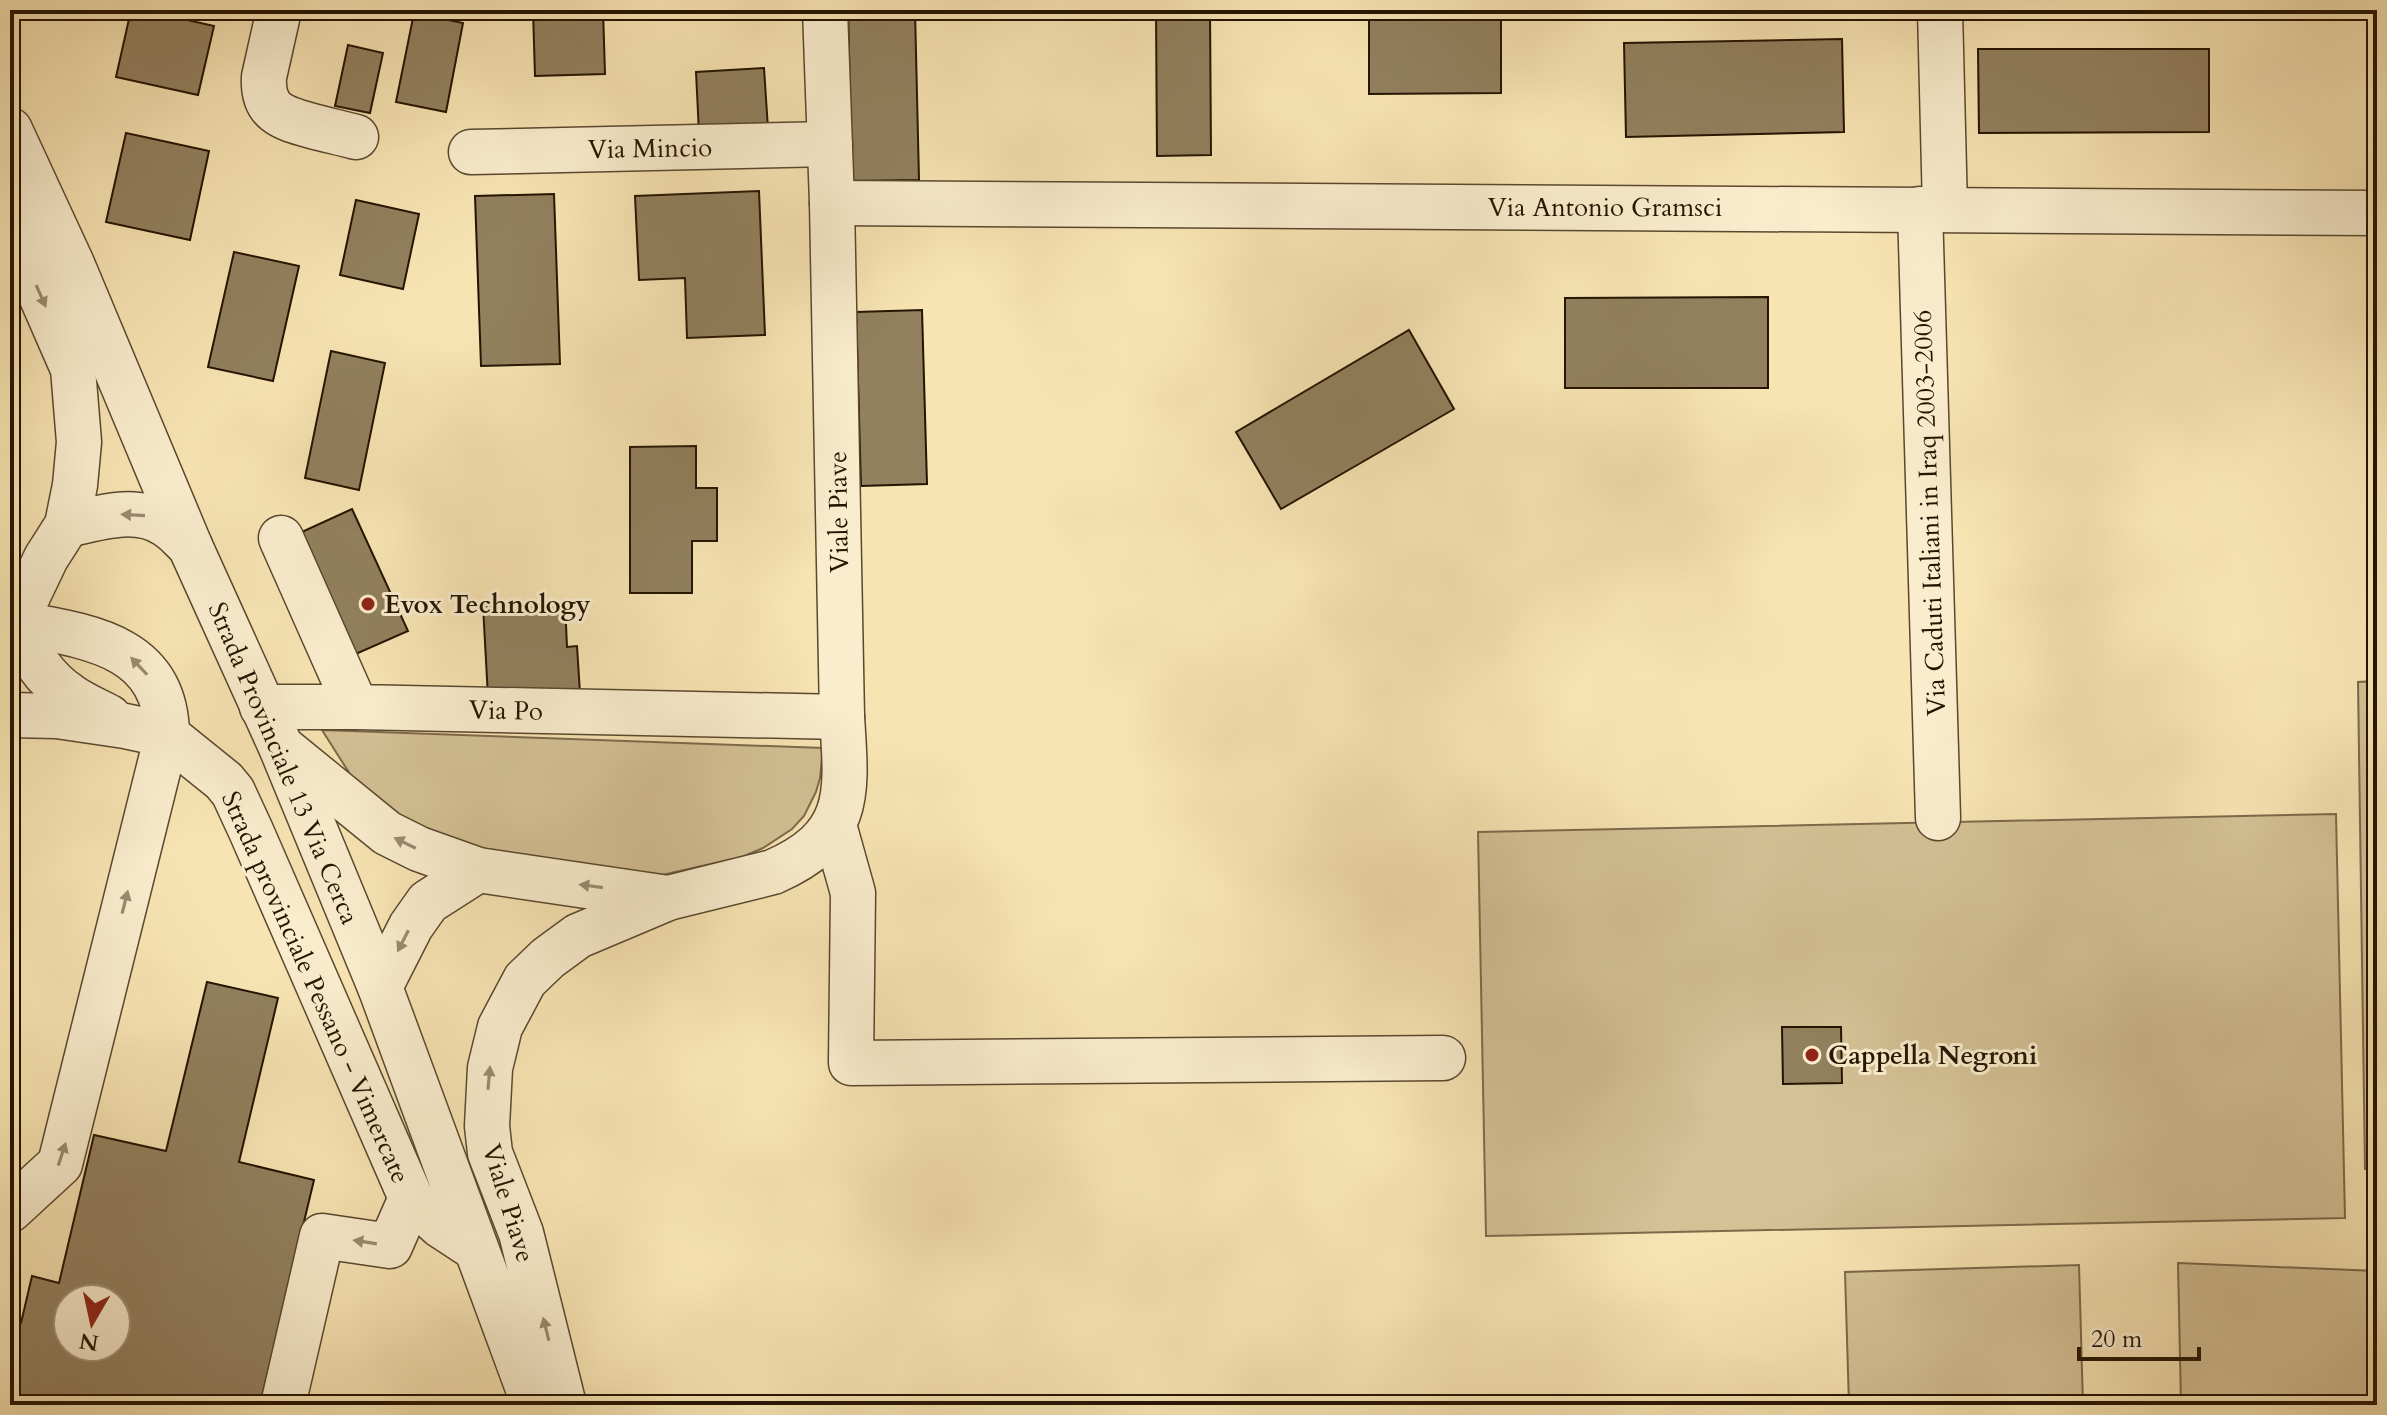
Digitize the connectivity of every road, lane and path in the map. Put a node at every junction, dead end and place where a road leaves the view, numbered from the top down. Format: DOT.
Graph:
graph roads {
  1 [pos="279,10"];
  2 [pos="825,10"];
  3 [pos="1940,10"];
  4 [pos="10,130"];
  5 [pos="356,137"];
  6 [pos="830,144"];
  7 [pos="471,152"];
  8 [pos="832,203"];
  9 [pos="1932,209"];
  10 [pos="2377,213"];
  11 [pos="10,225"];
  12 [pos="67,525"];
  13 [pos="281,538"];
  14 [pos="190,546"];
  15 [pos="12,625"];
  16 [pos="262,707"];
  17 [pos="356,707"];
  18 [pos="10,715"];
  19 [pos="842,717"];
  20 [pos="125,726"];
  21 [pos="167,735"];
  22 [pos="281,747"];
  23 [pos="1938,818"];
  24 [pos="834,825"];
  25 [pos="478,870"];
  26 [pos="668,898"];
  27 [pos="380,987"];
  28 [pos="1443,1058"];
  29 [pos="411,1198"];
  30 [pos="10,1210"];
  31 [pos="475,1248"];
  32 [pos="283,1405"];
  33 [pos="534,1405"];
  34 [pos="564,1405"];
  1 -- 5 [label="street"];
  2 -- 6 [label="street, Viale Piave"];
  3 -- 9 [label="street, Via Caduti Italiani in Iraq 2003-2006"];
  4 -- 14 [label="street, Strada Provinciale 13 Via Cerca"];
  6 -- 7 [label="street, Via Mincio"];
  6 -- 8 [label="street, Viale Piave"];
  8 -- 9 [label="street, Via Antonio Gramsci"];
  8 -- 19 [label="street, Viale Piave"];
  9 -- 10 [label="street, Via Antonio Gramsci"];
  9 -- 23 [label="street, Via Caduti Italiani in Iraq 2003-2006"];
  11 -- 12 [label="street, one-way"];
  14 -- 12 [label="street, one-way"];
  12 -- 15 [label="street"];
  13 -- 17 [label="street"];
  14 -- 16 [label="street, Strada Provinciale 13 Via Cerca"];
  15 -- 20 [label="street"];
  21 -- 15 [label="street, one-way"];
  16 -- 17 [label="street, Via Po"];
  16 -- 22 [label="street, Strada Provinciale 13 Via Cerca"];
  17 -- 19 [label="street, Via Po"];
  18 -- 20 [label="street, Strada provinciale Pessano - Vimercate"];
  19 -- 24 [label="street, Viale Piave"];
  20 -- 21 [label="street, Strada provinciale Pessano - Vimercate"];
  21 -- 29 [label="street, Strada provinciale Pessano - Vimercate"];
  30 -- 21 [label="street, one-way"];
  25 -- 22 [label="street, Viale Piave, one-way"];
  22 -- 27 [label="street, Strada Provinciale 13 Via Cerca"];
  24 -- 26 [label="street, Viale Piave"];
  24 -- 28 [label="street"];
  26 -- 25 [label="street, Viale Piave, one-way"];
  25 -- 27 [label="street, one-way"];
  34 -- 26 [label="street, Viale Piave, one-way"];
  27 -- 31 [label="street, Strada Provinciale 13 Via Cerca"];
  29 -- 31 [label="street, Strada provinciale Pessano - Vimercate"];
  29 -- 32 [label="street, one-way"];
  31 -- 33 [label="street, Strada Provinciale 13 Via Cerca"];
}
